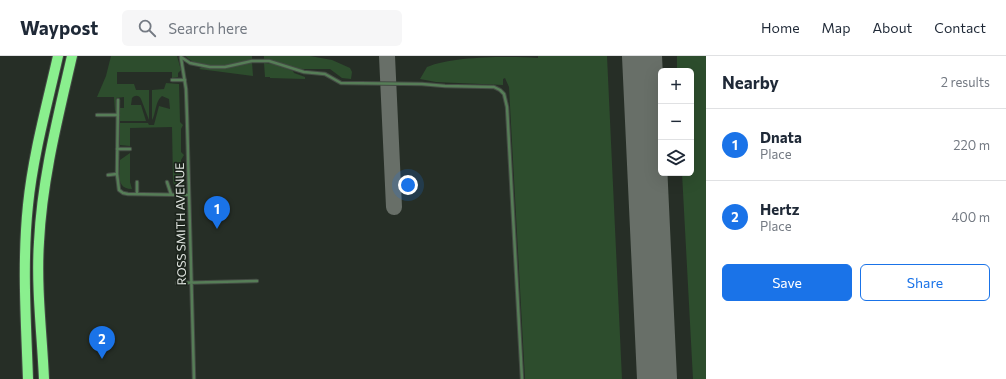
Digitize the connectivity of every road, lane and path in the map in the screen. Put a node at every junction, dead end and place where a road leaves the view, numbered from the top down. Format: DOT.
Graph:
graph roads {
  1 [pos="58,56"];
  2 [pos="72,56"];
  3 [pos="181,57"];
  4 [pos="172,80"];
  5 [pos="185,80"];
  6 [pos="118,100"];
  7 [pos="97,115"];
  8 [pos="118,115"];
  9 [pos="130,149"];
  10 [pos="118,150"];
  11 [pos="33,165"];
  12 [pos="117,174"];
  13 [pos="108,175"];
  14 [pos="137,182"];
  15 [pos="167,182"];
  16 [pos="137,194"];
  17 [pos="171,195"];
  18 [pos="189,195"];
  19 [pos="257,281"];
  20 [pos="177,283"];
  21 [pos="191,284"];
  22 [pos="21,379"];
  23 [pos="28,379"];
  24 [pos="44,379"];
  25 [pos="194,379"];
  26 [pos="522,379"];
  1 -- 11 [label="highway"];
  2 -- 24 [label="highway"];
  3 -- 5 [label="lane, ROSS SMITH AVENUE"];
  3 -- 26 [label="lane"];
  4 -- 5 [label="lane"];
  5 -- 18 [label="lane, ROSS SMITH AVENUE"];
  6 -- 8 [label="lane"];
  7 -- 8 [label="lane"];
  8 -- 10 [label="lane"];
  9 -- 10 [label="lane"];
  10 -- 12 [label="lane"];
  11 -- 22 [label="highway"];
  11 -- 23 [label="highway"];
  12 -- 13 [label="lane"];
  12 -- 16 [label="lane"];
  14 -- 16 [label="lane"];
  15 -- 17 [label="lane"];
  16 -- 17 [label="lane"];
  17 -- 18 [label="lane"];
  18 -- 21 [label="lane, ROSS SMITH AVENUE"];
  19 -- 21 [label="lane"];
  20 -- 21 [label="lane"];
  21 -- 25 [label="lane, ROSS SMITH AVENUE"];
}
